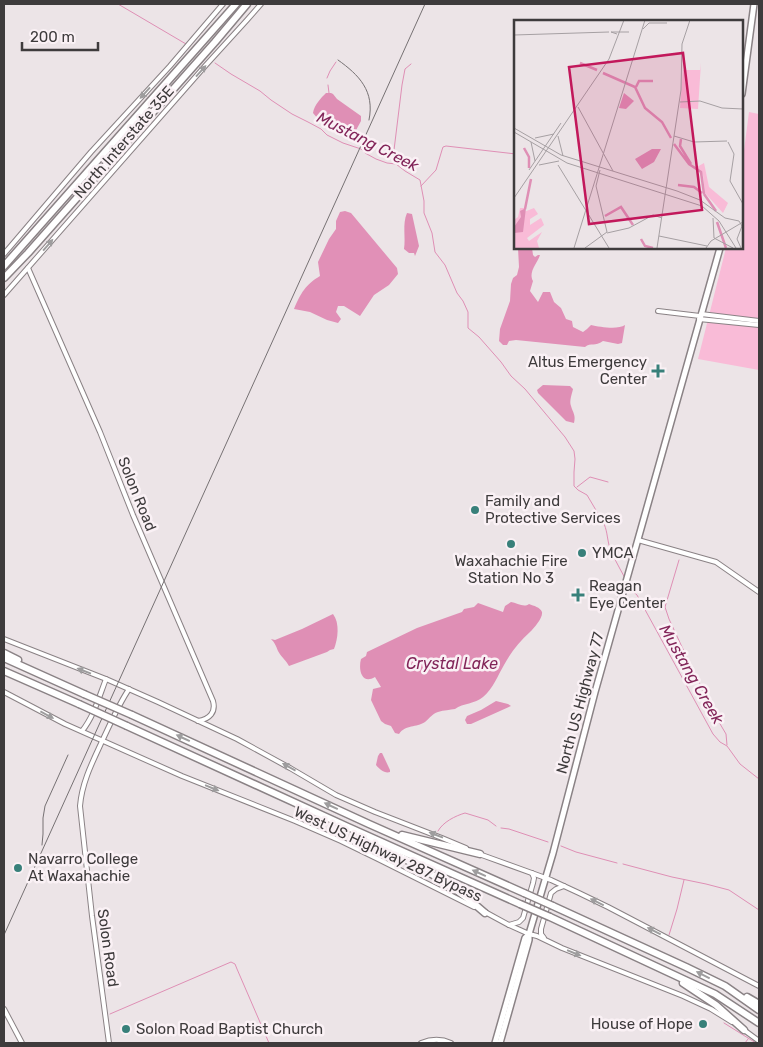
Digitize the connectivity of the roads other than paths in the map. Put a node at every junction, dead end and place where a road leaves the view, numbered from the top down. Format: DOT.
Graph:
graph roads {
  1 [pos="223,4"];
  2 [pos="236,4"];
  3 [pos="247,4"];
  4 [pos="252,4"];
  5 [pos="261,4"];
  6 [pos="754,4"];
  7 [pos="242,10"];
  8 [pos="743,86"];
  9 [pos="720,249"];
  10 [pos="4,254"];
  11 [pos="4,265"];
  12 [pos="28,268"];
  13 [pos="4,278"];
  14 [pos="4,295"];
  15 [pos="658,310"];
  16 [pos="700,316"];
  17 [pos="759,321"];
  18 [pos="759,326"];
  19 [pos="638,540"];
  20 [pos="759,592"];
  21 [pos="4,639"];
  22 [pos="4,653"];
  23 [pos="4,658"];
  24 [pos="6,672"];
  25 [pos="40,674"];
  26 [pos="106,679"];
  27 [pos="129,689"];
  28 [pos="4,692"];
  29 [pos="197,721"];
  30 [pos="82,731"];
  31 [pos="103,740"];
  32 [pos="365,822"];
  33 [pos="348,827"];
  34 [pos="480,854"];
  35 [pos="532,873"];
  36 [pos="545,878"];
  37 [pos="564,886"];
  38 [pos="485,913"];
  39 [pos="509,925"];
  40 [pos="529,934"];
  41 [pos="546,939"];
  42 [pos="661,968"];
  43 [pos="719,984"];
  44 [pos="759,986"];
  45 [pos="759,1004"];
  46 [pos="4,1009"];
  47 [pos="759,1010"];
  48 [pos="505,1017"];
  49 [pos="759,1023"];
  50 [pos="744,1030"];
  51 [pos="759,1041"];
  52 [pos="22,1043"];
  53 [pos="109,1043"];
  54 [pos="421,1043"];
  55 [pos="451,1043"];
  56 [pos="495,1043"];
  57 [pos="500,1043"];
  1 -- 10 [label="main road, North Interstate 35E, one-way"];
  2 -- 11 [label="highway"];
  3 -- 7 [label="highway"];
  4 -- 7 [label="highway"];
  12 -- 5 [label="main road, North Interstate 35E, one-way"];
  6 -- 8 [label="main road"];
  7 -- 13 [label="highway"];
  9 -- 16 [label="main road, North US Highway 77"];
  12 -- 14 [label="main road, North Interstate 35E"];
  12 -- 29 [label="main road, Solon Road"];
  15 -- 16 [label="main road"];
  16 -- 17 [label="main road"];
  16 -- 18 [label="main road"];
  16 -- 19 [label="main road, North US Highway 77"];
  19 -- 20 [label="main road"];
  19 -- 36 [label="main road, North US Highway 77"];
  26 -- 21 [label="main road, one-way"];
  22 -- 25 [label="highway"];
  23 -- 25 [label="highway"];
  24 -- 33 [label="highway, bridge"];
  32 -- 25 [label="highway, one-way, bridge"];
  26 -- 27 [label="main road"];
  26 -- 30 [label="main road"];
  27 -- 29 [label="main road"];
  27 -- 31 [label="main road, Solon Road"];
  28 -- 30 [label="main road, West US Highway 287 Bypass, one-way"];
  34 -- 29 [label="main road, one-way"];
  30 -- 31 [label="main road, West US Highway 287 Bypass"];
  31 -- 38 [label="main road, West US Highway 287 Bypass, one-way"];
  31 -- 53 [label="main road, Solon Road"];
  32 -- 34 [label="highway"];
  43 -- 32 [label="highway, one-way, bridge"];
  33 -- 38 [label="highway"];
  33 -- 42 [label="highway, bridge"];
  34 -- 35 [label="main road"];
  35 -- 36 [label="main road"];
  35 -- 39 [label="main road"];
  36 -- 37 [label="main road"];
  36 -- 40 [label="main road, North US Highway 77"];
  37 -- 41 [label="main road"];
  44 -- 37 [label="main road, one-way"];
  38 -- 39 [label="main road, West US Highway 287 Bypass"];
  39 -- 40 [label="main road, West US Highway 287 Bypass"];
  40 -- 41 [label="main road, West US Highway 287 Bypass"];
  40 -- 48 [label="main road, North US Highway 77"];
  41 -- 50 [label="main road, West US Highway 287 Bypass, one-way"];
  42 -- 49 [label="highway"];
  42 -- 50 [label="highway"];
  43 -- 45 [label="highway"];
  43 -- 47 [label="highway"];
  46 -- 52 [label="main road"];
  48 -- 56 [label="main road, North US Highway 77"];
  48 -- 57 [label="main road, North US Highway 77"];
  50 -- 51 [label="main road, West US Highway 287 Bypass"];
  54 -- 55 [label="main road"];
}
